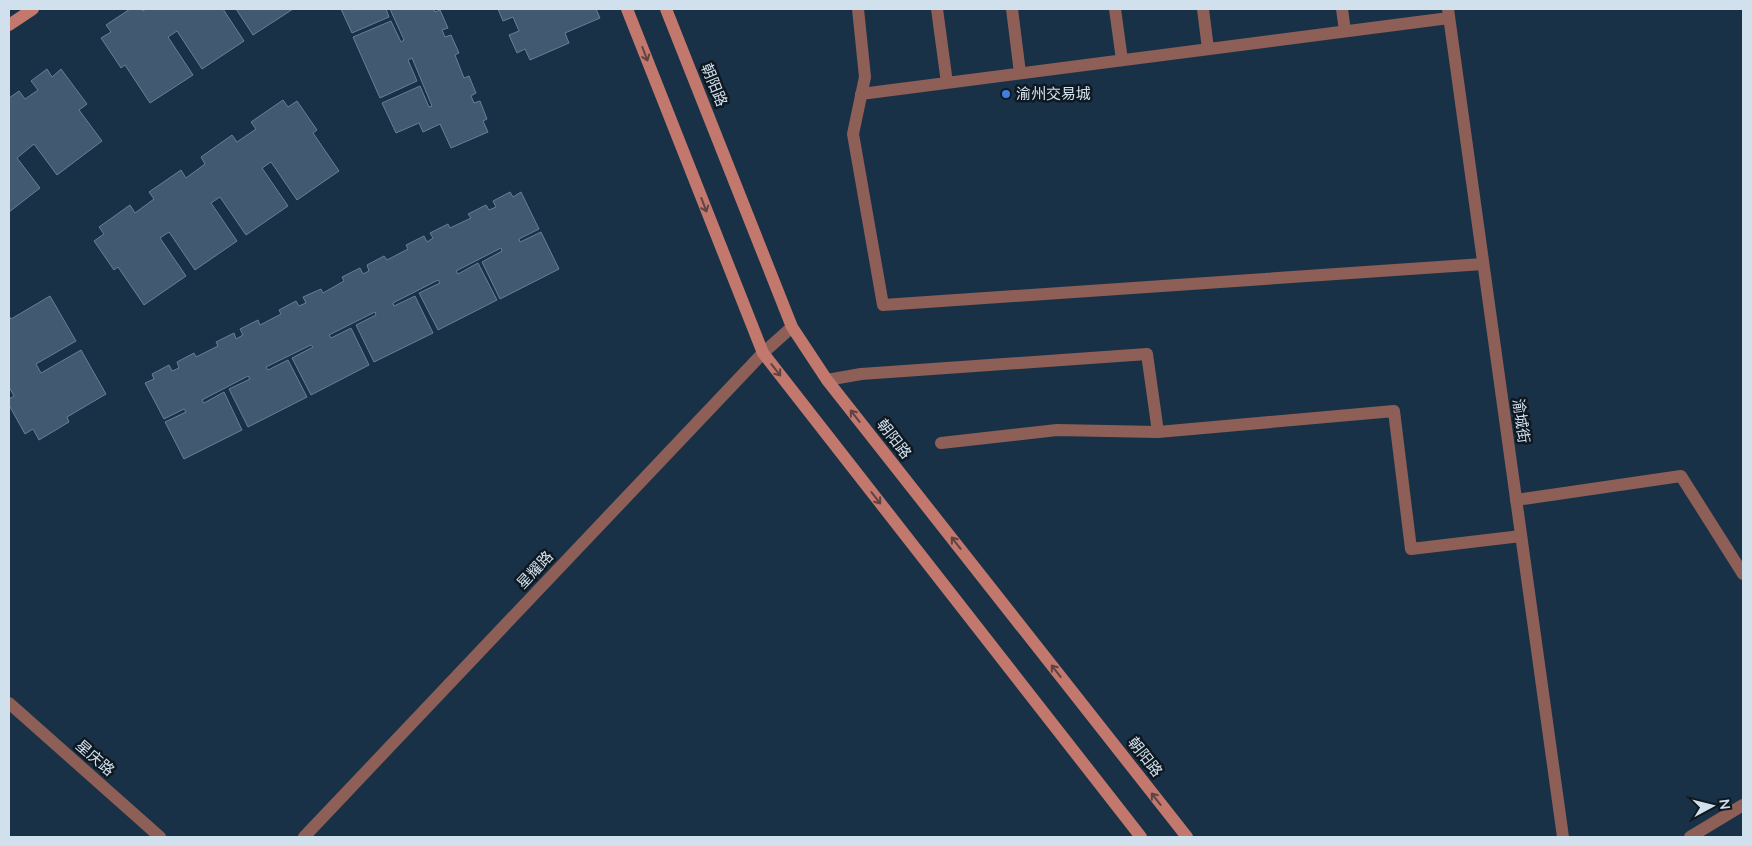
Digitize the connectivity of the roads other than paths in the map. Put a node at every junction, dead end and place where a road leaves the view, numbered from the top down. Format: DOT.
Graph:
graph roads {
  1 [pos="33,9"];
  2 [pos="627,9"];
  3 [pos="666,9"];
  4 [pos="858,9"];
  5 [pos="937,9"];
  6 [pos="1012,9"];
  7 [pos="1115,9"];
  8 [pos="1203,9"];
  9 [pos="1342,9"];
  10 [pos="1448,14"];
  11 [pos="9,25"];
  12 [pos="1345,32"];
  13 [pos="1208,49"];
  14 [pos="1122,60"];
  15 [pos="1020,73"];
  16 [pos="948,83"];
  17 [pos="862,94"];
  18 [pos="1483,264"];
  19 [pos="792,327"];
  20 [pos="762,353"];
  21 [pos="828,380"];
  22 [pos="1158,432"];
  23 [pos="941,442"];
  24 [pos="1516,500"];
  25 [pos="1521,536"];
  26 [pos="1743,574"];
  27 [pos="9,703"];
  28 [pos="1743,805"];
  29 [pos="160,837"];
  30 [pos="304,837"];
  31 [pos="1141,837"];
  32 [pos="1186,837"];
  33 [pos="1563,837"];
  34 [pos="1690,837"];
  1 -- 11 [label="main road"];
  2 -- 20 [label="main road, one-way"];
  3 -- 19 [label="main road, 朝阳路"];
  4 -- 17 [label="street"];
  5 -- 16 [label="street"];
  6 -- 15 [label="street"];
  7 -- 14 [label="street"];
  8 -- 13 [label="street"];
  9 -- 12 [label="street"];
  10 -- 12 [label="street"];
  10 -- 18 [label="street, 渝城街"];
  12 -- 13 [label="street"];
  13 -- 14 [label="street"];
  14 -- 15 [label="street"];
  15 -- 16 [label="street"];
  16 -- 17 [label="street"];
  17 -- 18 [label="street"];
  18 -- 24 [label="street, 渝城街"];
  19 -- 20 [label="street, 星耀路"];
  19 -- 21 [label="main road, 朝阳路"];
  20 -- 30 [label="street, 星耀路"];
  20 -- 31 [label="main road, one-way"];
  21 -- 22 [label="street"];
  32 -- 21 [label="main road, 朝阳路, one-way"];
  22 -- 23 [label="street"];
  22 -- 25 [label="street"];
  24 -- 25 [label="street, 渝城街"];
  24 -- 26 [label="street"];
  25 -- 33 [label="street, 渝城街"];
  27 -- 29 [label="street, 星庆路"];
  28 -- 34 [label="street"];
}
